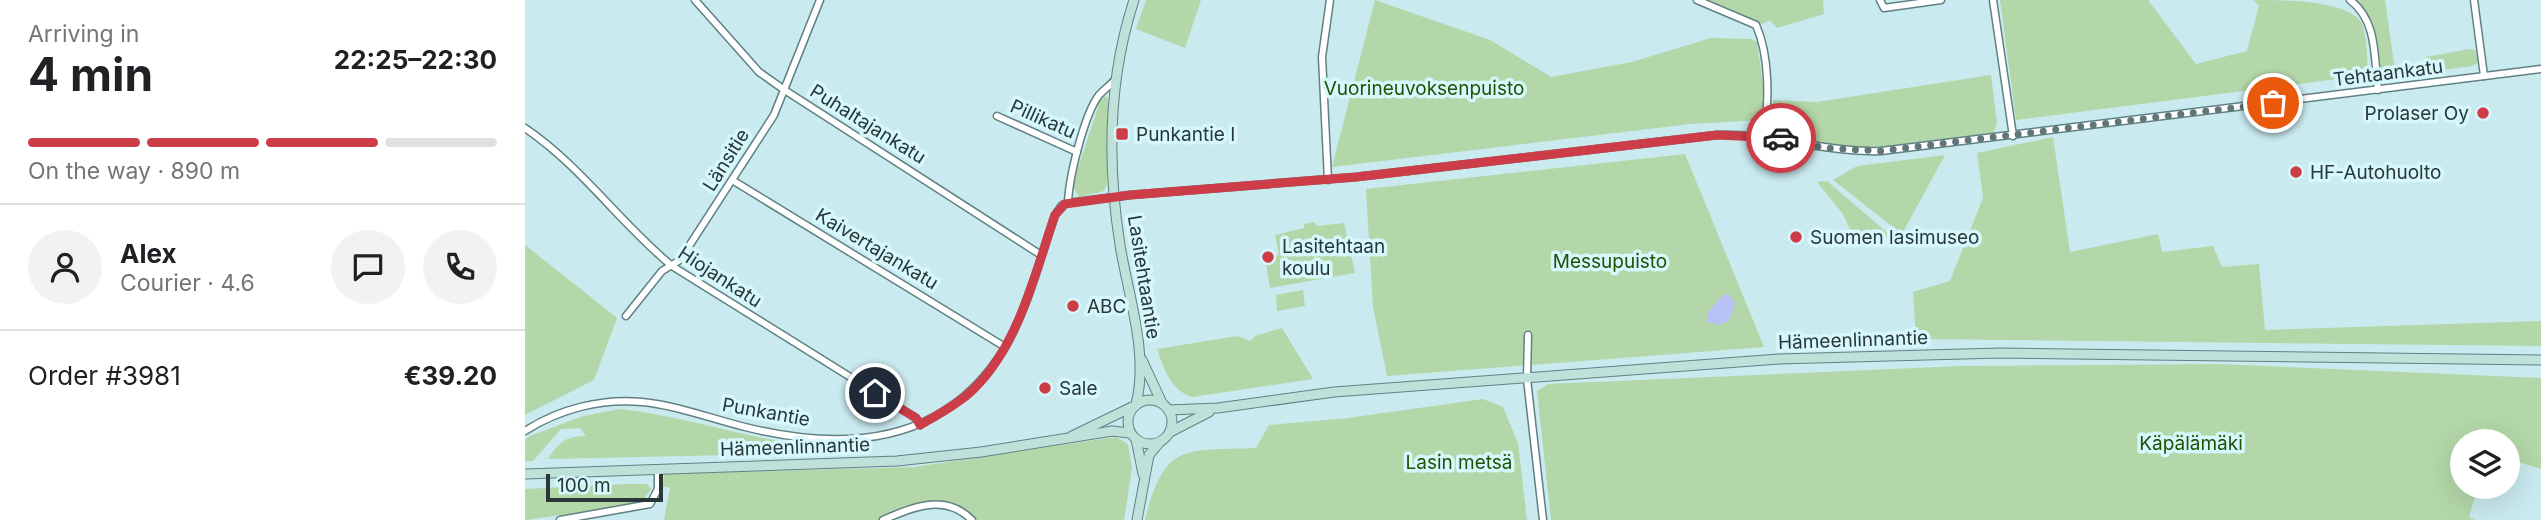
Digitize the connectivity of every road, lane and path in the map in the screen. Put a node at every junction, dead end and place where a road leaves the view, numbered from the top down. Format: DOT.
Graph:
graph roads {
  1 [pos="695,0"];
  2 [pos="820,0"];
  3 [pos="1134,0"];
  4 [pos="1330,0"];
  5 [pos="1697,0"];
  6 [pos="1879,0"];
  7 [pos="1941,0"];
  8 [pos="1993,0"];
  9 [pos="2350,0"];
  10 [pos="2474,0"];
  11 [pos="2541,69"];
  12 [pos="2484,76"];
  13 [pos="1115,80"];
  14 [pos="783,89"];
  15 [pos="2378,90"];
  16 [pos="996,116"];
  17 [pos="525,128"];
  18 [pos="1764,135"];
  19 [pos="2013,136"];
  20 [pos="1077,152"];
  21 [pos="732,180"];
  22 [pos="1328,180"];
  23 [pos="1113,197"];
  24 [pos="1068,203"];
  25 [pos="1041,255"];
  26 [pos="672,266"];
  27 [pos="626,316"];
  28 [pos="1528,335"];
  29 [pos="1005,347"];
  30 [pos="1138,352"];
  31 [pos="2541,360"];
  32 [pos="2491,362"];
  33 [pos="2541,366"];
  34 [pos="1527,379"];
  35 [pos="1135,405"];
  36 [pos="1165,406"];
  37 [pos="1218,408"];
  38 [pos="920,425"];
  39 [pos="525,430"];
  40 [pos="1170,432"];
  41 [pos="1133,436"];
  42 [pos="1064,439"];
  43 [pos="1161,441"];
  44 [pos="658,469"];
  45 [pos="525,474"];
  46 [pos="1143,475"];
  47 [pos="560,520"];
  48 [pos="883,520"];
  49 [pos="972,520"];
  50 [pos="1137,520"];
  51 [pos="1543,520"];
  1 -- 14 [label="street, Puhaltajankatu"];
  2 -- 14 [label="street, Länsitie"];
  3 -- 13 [label="main road, Lasitehtaantie"];
  4 -- 22 [label="street"];
  5 -- 18 [label="street"];
  6 -- 7 [label="street"];
  8 -- 19 [label="street"];
  9 -- 15 [label="street"];
  10 -- 12 [label="street"];
  11 -- 12 [label="street, Tehtaankatu"];
  12 -- 15 [label="street, Tehtaankatu"];
  13 -- 20 [label="street, Punkantie"];
  13 -- 23 [label="main road, Lasitehtaantie"];
  14 -- 21 [label="street, Länsitie"];
  14 -- 25 [label="street, Puhaltajankatu"];
  15 -- 19 [label="street, Tehtaankatu"];
  16 -- 20 [label="street, Pillikatu"];
  17 -- 26 [label="street, Hiojankatu"];
  18 -- 19 [label="street, Tehtaankatu"];
  18 -- 22 [label="street, Tehtaankatu"];
  20 -- 24 [label="street, Punkantie"];
  21 -- 26 [label="street, Länsitie"];
  21 -- 29 [label="street, Kaivertajankatu"];
  22 -- 23 [label="street, Tehtaankatu"];
  23 -- 24 [label="street"];
  23 -- 30 [label="main road, Lasitehtaantie"];
  24 -- 25 [label="street, Punkantie"];
  25 -- 29 [label="street, Punkantie"];
  26 -- 27 [label="street, Länsitie"];
  26 -- 38 [label="street, Hiojankatu"];
  28 -- 34 [label="street"];
  29 -- 38 [label="street, Punkantie"];
  30 -- 35 [label="main road, Lasitehtaantie"];
  30 -- 36 [label="main road, Lasitehtaantie"];
  31 -- 32 [label="main road, Hämeenlinnantie"];
  32 -- 33 [label="main road, Hämeenlinnantie"];
  32 -- 34 [label="main road, Hämeenlinnantie"];
  34 -- 37 [label="main road, Hämeenlinnantie"];
  34 -- 51 [label="street"];
  35 -- 36 [label="main road"];
  35 -- 41 [label="main road"];
  35 -- 42 [label="main road, Hämeenlinnantie"];
  36 -- 37 [label="main road, Hämeenlinnantie"];
  36 -- 40 [label="main road"];
  37 -- 40 [label="main road, Hämeenlinnantie"];
  38 -- 39 [label="street, Punkantie"];
  40 -- 43 [label="main road"];
  41 -- 42 [label="main road, Hämeenlinnantie"];
  41 -- 43 [label="main road"];
  41 -- 46 [label="main road"];
  42 -- 44 [label="main road, Hämeenlinnantie"];
  43 -- 46 [label="main road"];
  44 -- 45 [label="main road, Hämeenlinnantie"];
  44 -- 47 [label="street"];
  46 -- 50 [label="main road"];
  48 -- 49 [label="street"];
}
